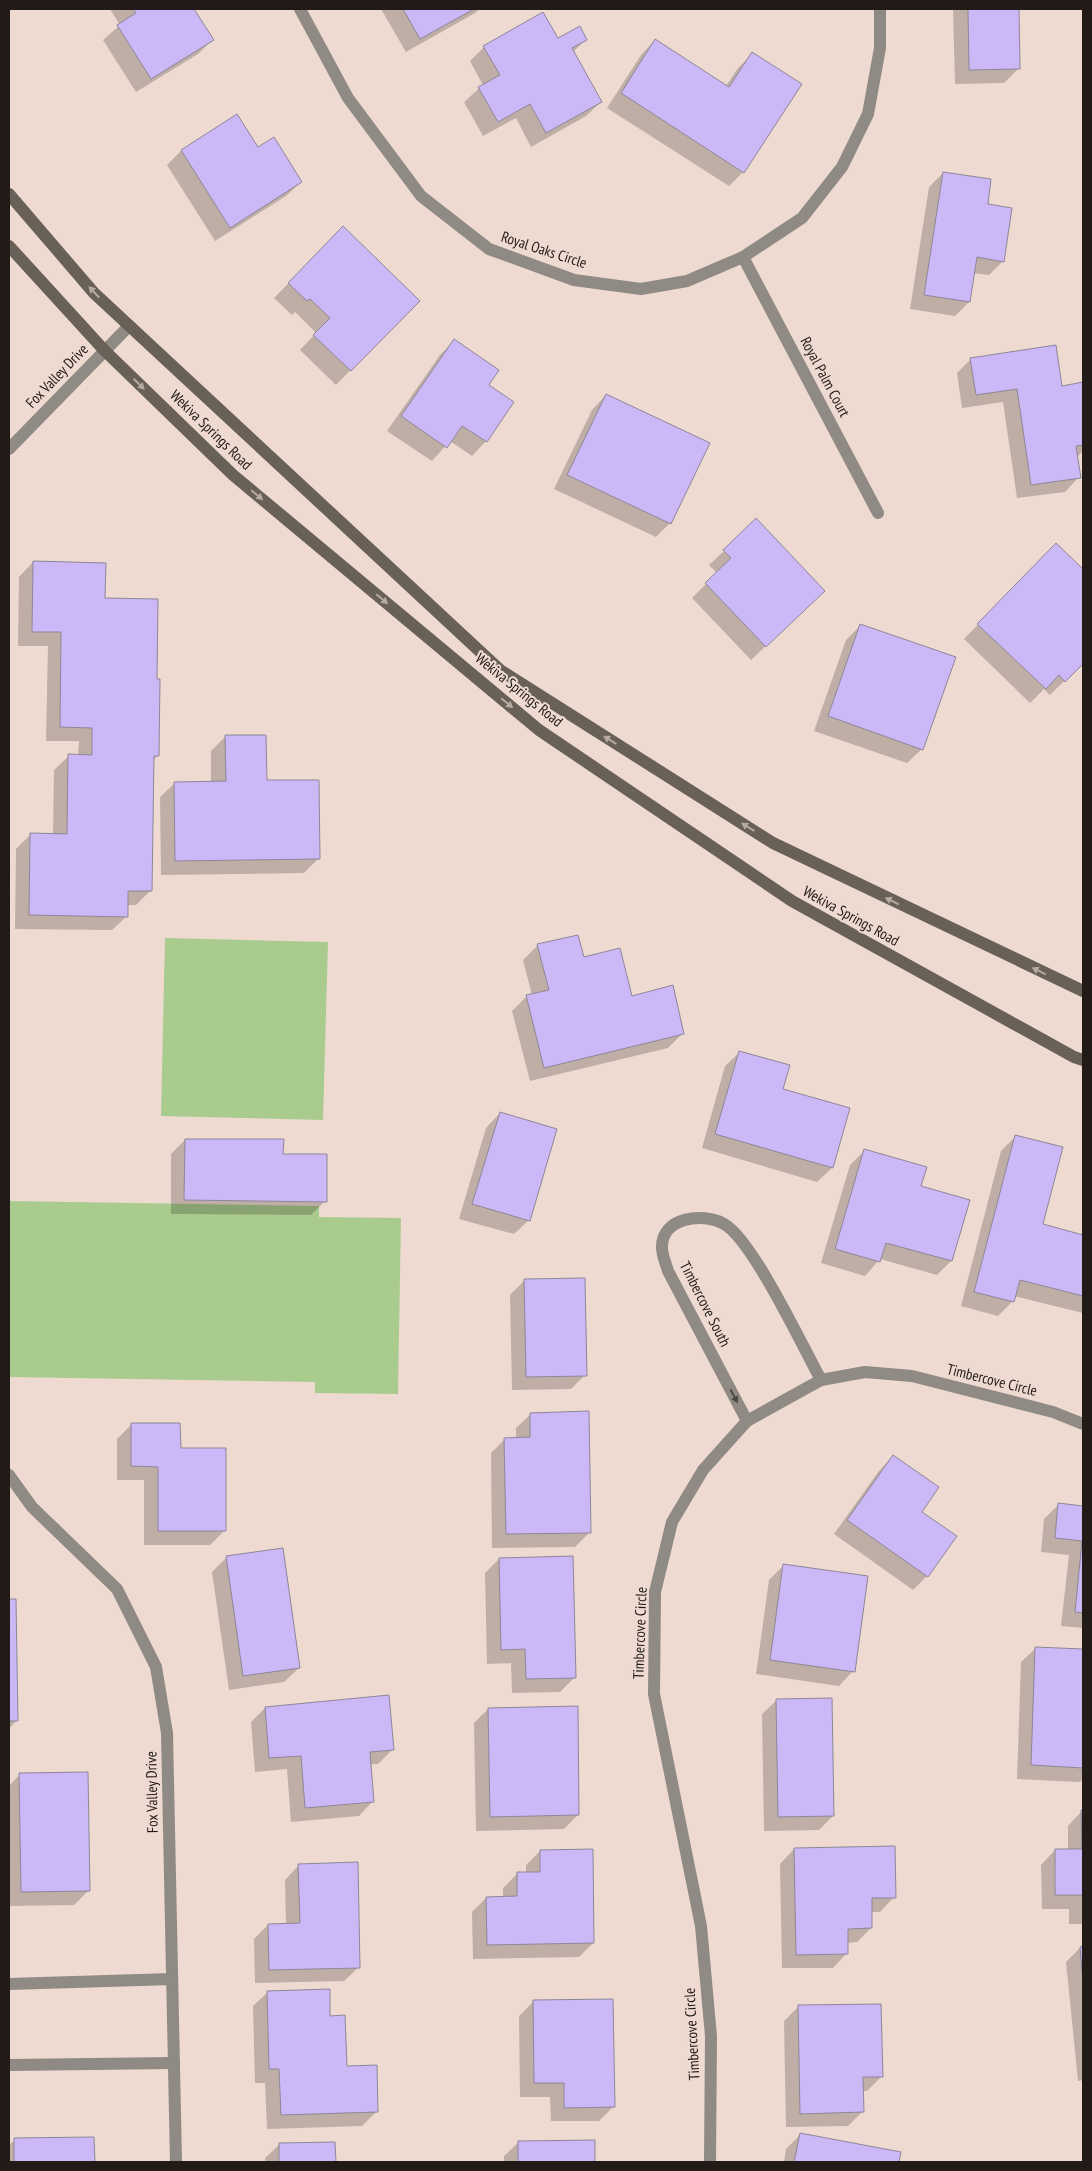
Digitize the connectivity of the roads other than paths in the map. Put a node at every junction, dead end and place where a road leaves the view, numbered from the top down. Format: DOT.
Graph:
graph roads {
  1 [pos="300,9"];
  2 [pos="880,9"];
  3 [pos="9,194"];
  4 [pos="9,246"];
  5 [pos="743,257"];
  6 [pos="129,326"];
  7 [pos="104,350"];
  8 [pos="9,449"];
  9 [pos="878,513"];
  10 [pos="1083,991"];
  11 [pos="1083,1060"];
  12 [pos="820,1380"];
  13 [pos="747,1421"];
  14 [pos="1083,1424"];
  15 [pos="9,1475"];
  16 [pos="172,1979"];
  17 [pos="9,1984"];
  18 [pos="174,2063"];
  19 [pos="9,2065"];
  20 [pos="176,2162"];
  21 [pos="710,2162"];
  1 -- 5 [label="street, Royal Oaks Circle"];
  2 -- 5 [label="street, Royal Oaks Circle"];
  6 -- 3 [label="main road, Wekiva Springs Road, one-way"];
  4 -- 7 [label="main road, Wekiva Springs Road"];
  5 -- 9 [label="street, Royal Palm Court"];
  6 -- 7 [label="street, Fox Valley Drive"];
  10 -- 6 [label="main road, Wekiva Springs Road, one-way"];
  7 -- 8 [label="street, Fox Valley Drive"];
  7 -- 11 [label="main road, Wekiva Springs Road, one-way"];
  12 -- 13 [label="street, Timbercove Circle"];
  12 -- 13 [label="street, Timbercove South, one-way"];
  12 -- 14 [label="street, Timbercove Circle"];
  13 -- 21 [label="street, Timbercove Circle"];
  15 -- 16 [label="street, Fox Valley Drive"];
  16 -- 17 [label="street"];
  16 -- 18 [label="street, Fox Valley Drive"];
  18 -- 19 [label="street"];
  18 -- 20 [label="street, Fox Valley Drive"];
}
